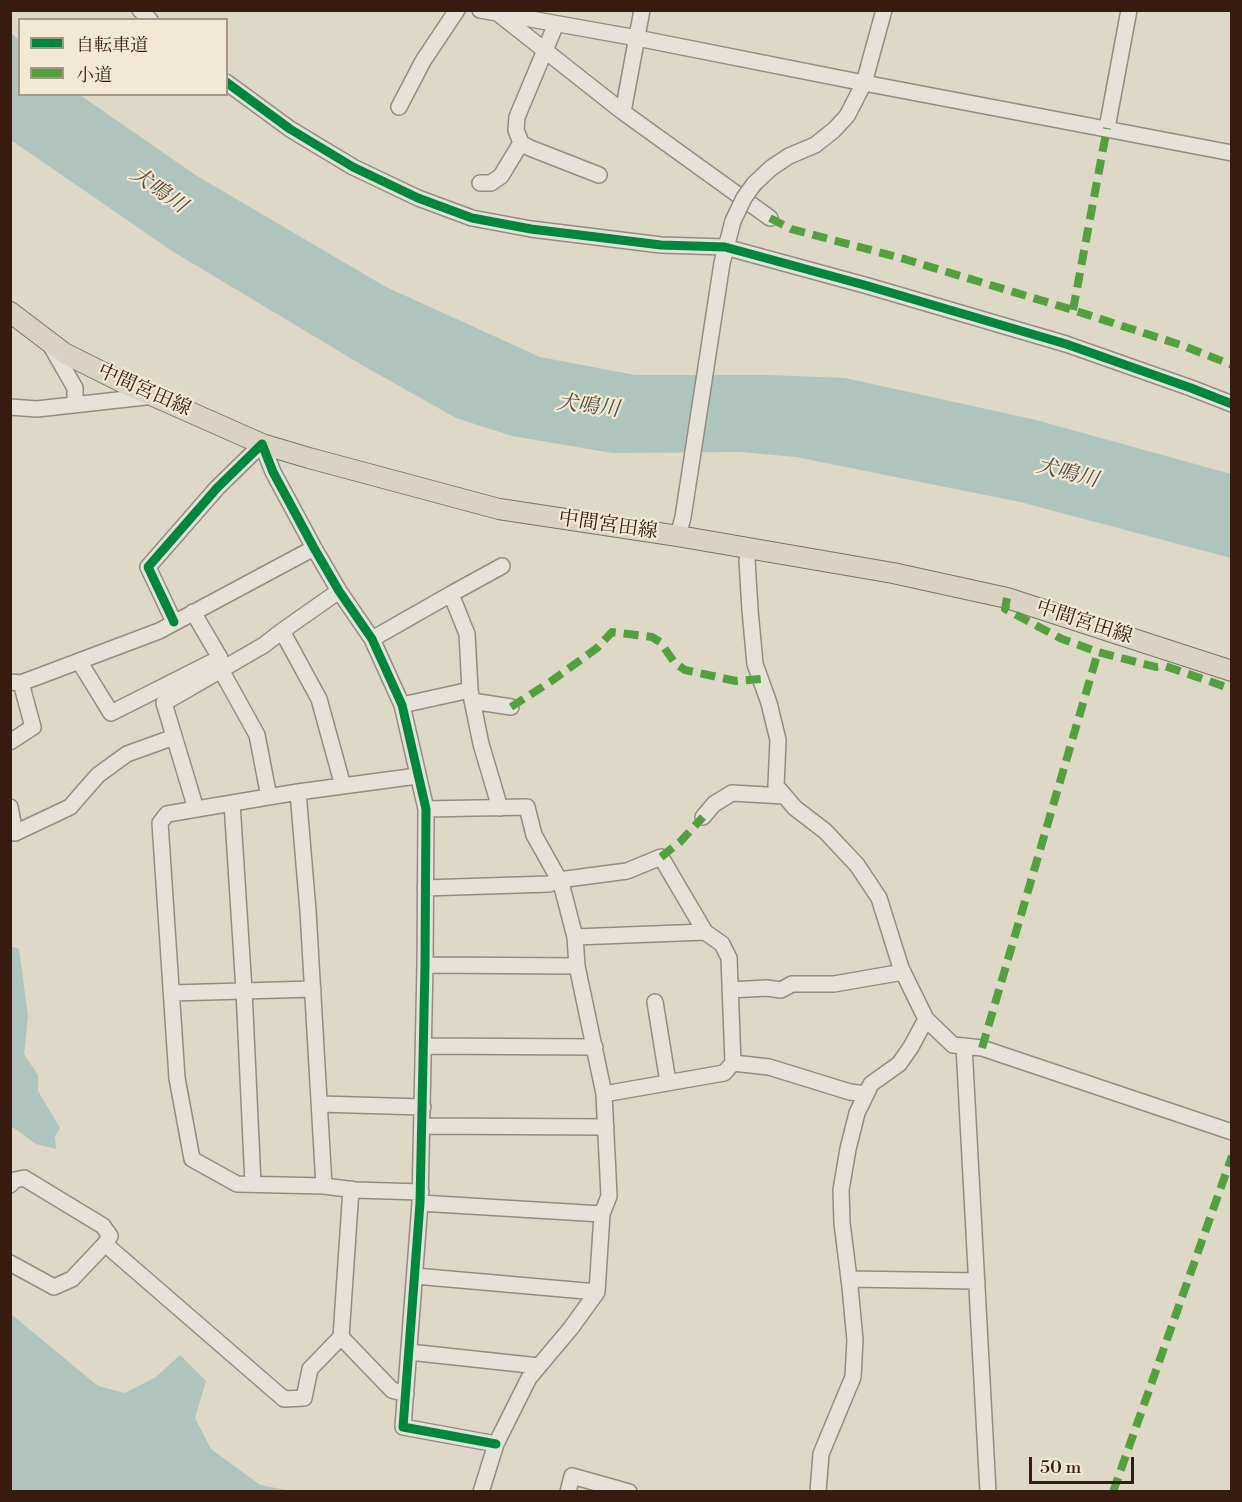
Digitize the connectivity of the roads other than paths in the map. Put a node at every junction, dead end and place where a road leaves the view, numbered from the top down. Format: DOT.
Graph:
graph roads {
  1 [pos="457,10"];
  2 [pos="480,10"];
  3 [pos="642,10"];
  4 [pos="884,10"];
  5 [pos="1129,10"];
  6 [pos="497,13"];
  7 [pos="556,24"];
  8 [pos="637,38"];
  9 [pos="544,50"];
  10 [pos="228,83"];
  11 [pos="864,83"];
  12 [pos="399,107"];
  13 [pos="623,112"];
  14 [pos="1107,128"];
  15 [pos="521,143"];
  16 [pos="1232,153"];
  17 [pos="599,175"];
  18 [pos="480,183"];
  19 [pos="770,218"];
  20 [pos="725,247"];
  21 [pos="10,312"];
  22 [pos="48,341"];
  23 [pos="155,396"];
  24 [pos="1232,404"];
  25 [pos="75,405"];
  26 [pos="10,407"];
  27 [pos="262,444"];
  28 [pos="680,526"];
  29 [pos="314,548"];
  30 [pos="749,549"];
  31 [pos="502,566"];
  32 [pos="339,591"];
  33 [pos="451,594"];
  34 [pos="193,612"];
  35 [pos="174,622"];
  36 [pos="282,631"];
  37 [pos="372,639"];
  38 [pos="79,661"];
  39 [pos="221,670"];
  40 [pos="1232,671"];
  41 [pos="16,682"];
  42 [pos="471,696"];
  43 [pos="402,705"];
  44 [pos="511,707"];
  45 [pos="174,737"];
  46 [pos="10,742"];
  47 [pos="417,776"];
  48 [pos="343,786"];
  49 [pos="298,792"];
  50 [pos="784,796"];
  51 [pos="269,797"];
  52 [pos="232,803"];
  53 [pos="10,807"];
  54 [pos="500,808"];
  55 [pos="196,809"];
  56 [pos="426,809"];
  57 [pos="703,817"];
  58 [pos="13,834"];
  59 [pos="559,880"];
  60 [pos="425,888"];
  61 [pos="705,933"];
  62 [pos="574,937"];
  63 [pos="425,966"];
  64 [pos="577,966"];
  65 [pos="903,972"];
  66 [pos="313,989"];
  67 [pos="244,990"];
  68 [pos="730,990"];
  69 [pos="172,993"];
  70 [pos="655,1002"];
  71 [pos="926,1019"];
  72 [pos="424,1046"];
  73 [pos="964,1046"];
  74 [pos="595,1047"];
  75 [pos="733,1063"];
  76 [pos="668,1082"];
  77 [pos="604,1094"];
  78 [pos="866,1094"];
  79 [pos="320,1104"];
  80 [pos="423,1107"];
  81 [pos="423,1126"];
  82 [pos="606,1127"];
  83 [pos="1232,1132"];
  84 [pos="252,1184"];
  85 [pos="10,1185"];
  86 [pos="324,1186"];
  87 [pos="351,1189"];
  88 [pos="420,1198"];
  89 [pos="602,1214"];
  90 [pos="105,1244"];
  91 [pos="10,1263"];
  92 [pos="415,1276"];
  93 [pos="849,1279"];
  94 [pos="977,1281"];
  95 [pos="597,1292"];
  96 [pos="341,1336"];
  97 [pos="409,1352"];
  98 [pos="539,1366"];
  99 [pos="406,1394"];
  100 [pos="496,1444"];
  101 [pos="481,1491"];
  102 [pos="568,1491"];
  103 [pos="629,1491"];
  104 [pos="818,1491"];
  105 [pos="988,1491"];
  1 -- 12 [label="street"];
  2 -- 6 [label="street"];
  3 -- 8 [label="street"];
  4 -- 11 [label="street"];
  5 -- 14 [label="street"];
  6 -- 7 [label="street"];
  6 -- 9 [label="street"];
  7 -- 8 [label="street"];
  7 -- 9 [label="street"];
  8 -- 11 [label="street"];
  8 -- 13 [label="street"];
  9 -- 13 [label="street"];
  9 -- 15 [label="street"];
  10 -- 20 [label="street"];
  11 -- 14 [label="street"];
  11 -- 20 [label="street, bridge"];
  13 -- 19 [label="street"];
  14 -- 16 [label="street"];
  15 -- 17 [label="street"];
  15 -- 18 [label="street"];
  20 -- 24 [label="street"];
  20 -- 28 [label="street"];
  21 -- 22 [label="main road, 中間宮田線"];
  22 -- 23 [label="main road, 中間宮田線"];
  22 -- 25 [label="street"];
  23 -- 25 [label="street"];
  23 -- 27 [label="main road, 中間宮田線"];
  25 -- 26 [label="street"];
  27 -- 28 [label="main road, 中間宮田線"];
  27 -- 29 [label="street"];
  27 -- 35 [label="street"];
  28 -- 30 [label="main road, 中間宮田線"];
  29 -- 32 [label="street"];
  29 -- 34 [label="street"];
  30 -- 40 [label="main road, 中間宮田線"];
  30 -- 50 [label="street"];
  31 -- 33 [label="street"];
  32 -- 36 [label="street"];
  32 -- 37 [label="street"];
  33 -- 37 [label="street"];
  33 -- 42 [label="street"];
  34 -- 35 [label="street"];
  34 -- 38 [label="street"];
  35 -- 38 [label="street"];
  36 -- 39 [label="street"];
  36 -- 48 [label="street"];
  37 -- 43 [label="street"];
  38 -- 41 [label="street"];
  39 -- 45 [label="street"];
  39 -- 51 [label="street"];
  41 -- 46 [label="street"];
  42 -- 43 [label="street"];
  42 -- 44 [label="street"];
  42 -- 54 [label="street"];
  43 -- 47 [label="street"];
  45 -- 55 [label="street"];
  45 -- 58 [label="street"];
  47 -- 48 [label="street"];
  47 -- 56 [label="street"];
  48 -- 49 [label="street"];
  49 -- 51 [label="street"];
  49 -- 66 [label="street"];
  50 -- 57 [label="street"];
  50 -- 65 [label="street"];
  51 -- 52 [label="street"];
  52 -- 55 [label="street"];
  52 -- 67 [label="street"];
  53 -- 58 [label="street"];
  54 -- 56 [label="street"];
  54 -- 59 [label="street"];
  55 -- 69 [label="street"];
  56 -- 60 [label="street"];
  59 -- 60 [label="street"];
  59 -- 61 [label="street"];
  59 -- 62 [label="street"];
  60 -- 63 [label="street"];
  61 -- 62 [label="street"];
  61 -- 68 [label="street"];
  62 -- 64 [label="street"];
  63 -- 64 [label="street"];
  63 -- 72 [label="street"];
  64 -- 74 [label="street"];
  65 -- 68 [label="street"];
  65 -- 71 [label="street"];
  66 -- 67 [label="street"];
  66 -- 79 [label="street"];
  67 -- 69 [label="street"];
  67 -- 84 [label="street"];
  68 -- 75 [label="street"];
  69 -- 84 [label="street"];
  70 -- 76 [label="street"];
  71 -- 73 [label="street"];
  71 -- 78 [label="street"];
  72 -- 74 [label="street"];
  72 -- 80 [label="street"];
  73 -- 83 [label="street"];
  73 -- 94 [label="street"];
  74 -- 77 [label="street"];
  75 -- 76 [label="street"];
  75 -- 78 [label="street"];
  76 -- 77 [label="street"];
  77 -- 82 [label="street"];
  78 -- 93 [label="street"];
  79 -- 80 [label="street"];
  79 -- 86 [label="street"];
  80 -- 81 [label="street"];
  81 -- 82 [label="street"];
  81 -- 88 [label="street"];
  82 -- 89 [label="street"];
  84 -- 86 [label="street"];
  85 -- 90 [label="street"];
  86 -- 87 [label="street"];
  87 -- 88 [label="street"];
  87 -- 96 [label="street"];
  88 -- 89 [label="street"];
  88 -- 92 [label="street"];
  89 -- 95 [label="street"];
  90 -- 91 [label="street"];
  90 -- 96 [label="street"];
  92 -- 95 [label="street"];
  92 -- 97 [label="street"];
  93 -- 94 [label="street"];
  93 -- 104 [label="street"];
  94 -- 105 [label="street"];
  95 -- 98 [label="street"];
  96 -- 99 [label="street"];
  97 -- 98 [label="street"];
  97 -- 99 [label="street"];
  98 -- 100 [label="street"];
  99 -- 100 [label="street"];
  100 -- 101 [label="street"];
  102 -- 103 [label="street"];
}
